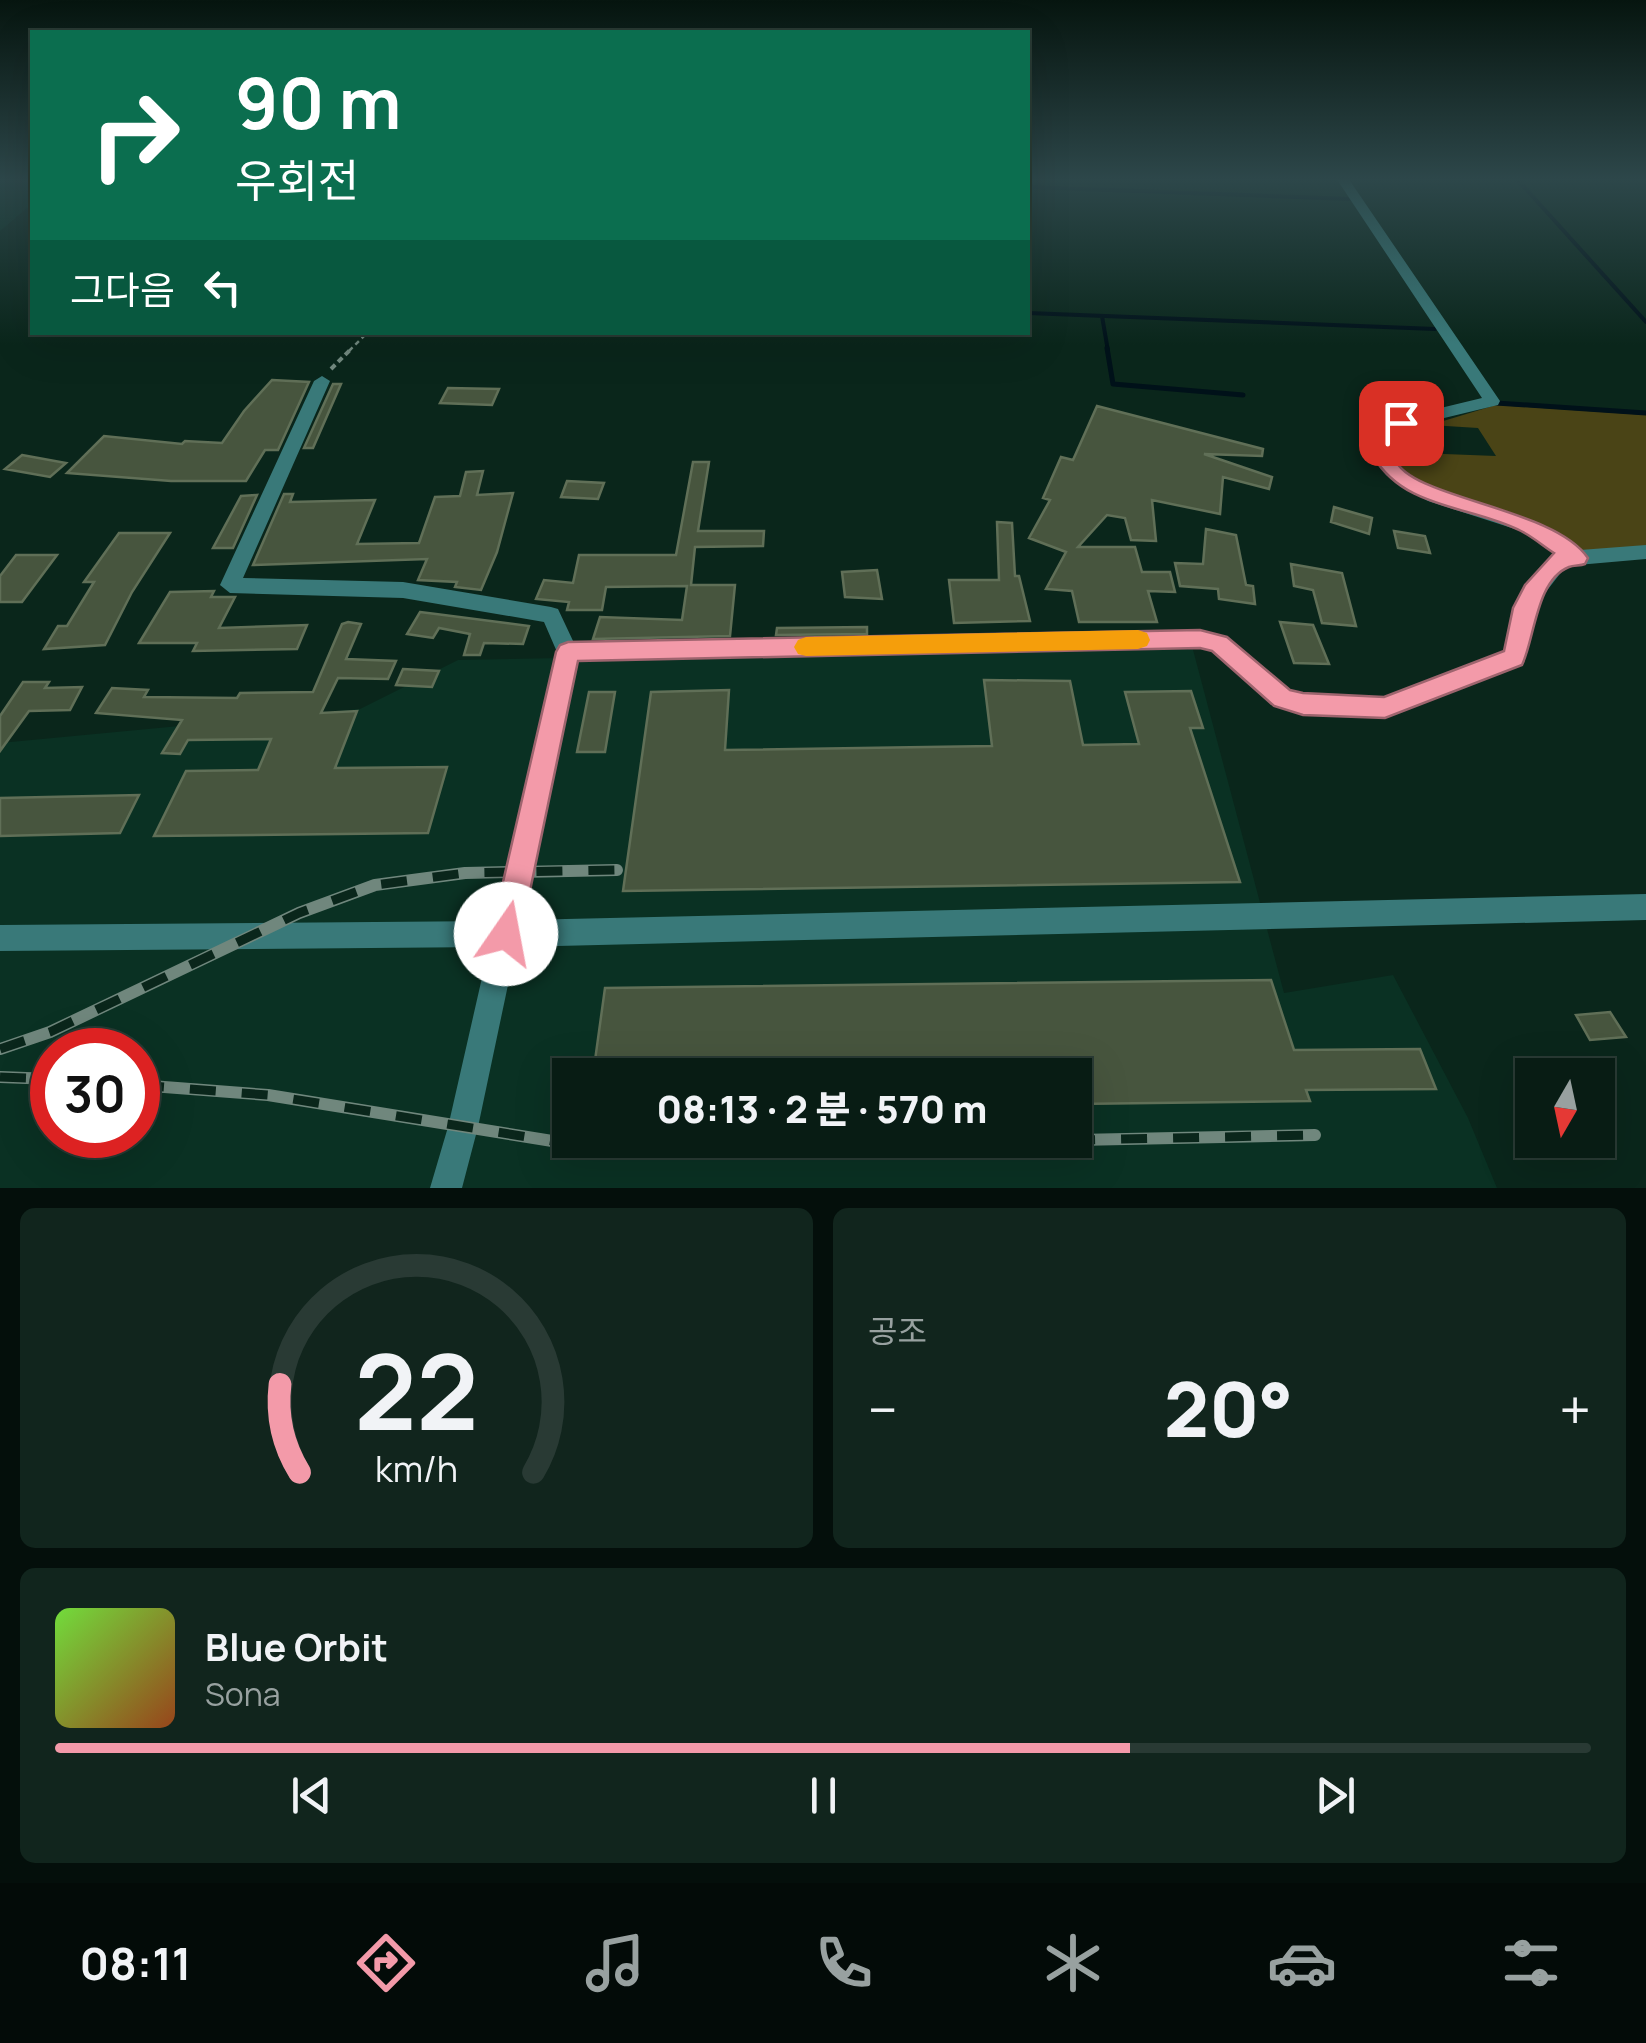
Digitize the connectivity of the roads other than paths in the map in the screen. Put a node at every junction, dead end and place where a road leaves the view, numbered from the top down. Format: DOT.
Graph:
graph roads {
  1 [pos="1379,233"];
  2 [pos="322,381"];
  3 [pos="1646,552"];
  4 [pos="1577,558"];
  5 [pos="568,652"];
  6 [pos="1646,907"];
  7 [pos="506,934"];
  8 [pos="0,938"];
  9 [pos="446,1188"];
  1 -- 4 [label="street"];
  2 -- 5 [label="street"];
  3 -- 4 [label="street"];
  4 -- 5 [label="street"];
  5 -- 7 [label="street"];
  6 -- 7 [label="street"];
  7 -- 8 [label="street"];
  7 -- 9 [label="street"];
}
